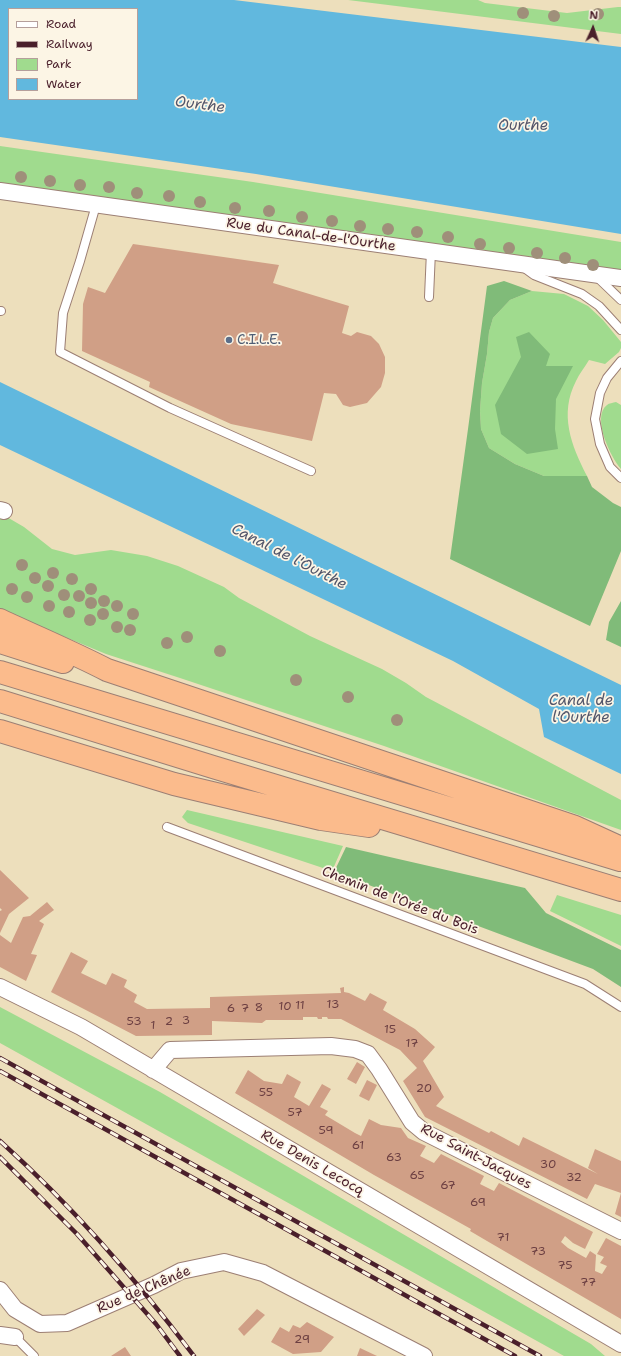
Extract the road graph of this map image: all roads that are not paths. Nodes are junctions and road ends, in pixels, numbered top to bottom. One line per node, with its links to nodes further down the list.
1 (0, 191): 2 (street, Rue du Canal-de-l'Ourthe)
2 (96, 205): 3 (street, Rue du Canal-de-l'Ourthe); 11 (lane)
3 (431, 251): 4 (street, Rue du Canal-de-l'Ourthe); 7 (lane)
4 (518, 263): 5 (street, Rue du Canal-de-l'Ourthe); 9 (lane)
5 (596, 275): 6 (street, Rue du Canal-de-l'Ourthe); 8 (lane)
6 (621, 278)
7 (429, 297)
8 (621, 300)
9 (621, 330)
10 (621, 361): 12 (lane)
11 (311, 471)
12 (621, 478)
13 (0, 620): 15 (highway)
14 (0, 642): 15 (highway)
15 (107, 670): 21 (highway)
16 (0, 672): 22 (highway)
17 (0, 701): 20 (highway)
18 (0, 731): 20 (highway)
19 (167, 827): 25 (lane, Chemin de l'Orée du Bois)
20 (451, 839): 23 (highway)
21 (621, 848)
22 (621, 861)
23 (621, 890)
24 (0, 987): 26 (street, Rue Denis Lecocq)
25 (621, 1007)
26 (153, 1070): 27 (street, Rue Saint-Jacques); 30 (street, Rue Denis Lecocq)
27 (621, 1231)
28 (0, 1290): 32 (street, Rue de Chênée)
29 (7, 1336): 31 (lane)
30 (621, 1344)
31 (34, 1356)
32 (424, 1356)

